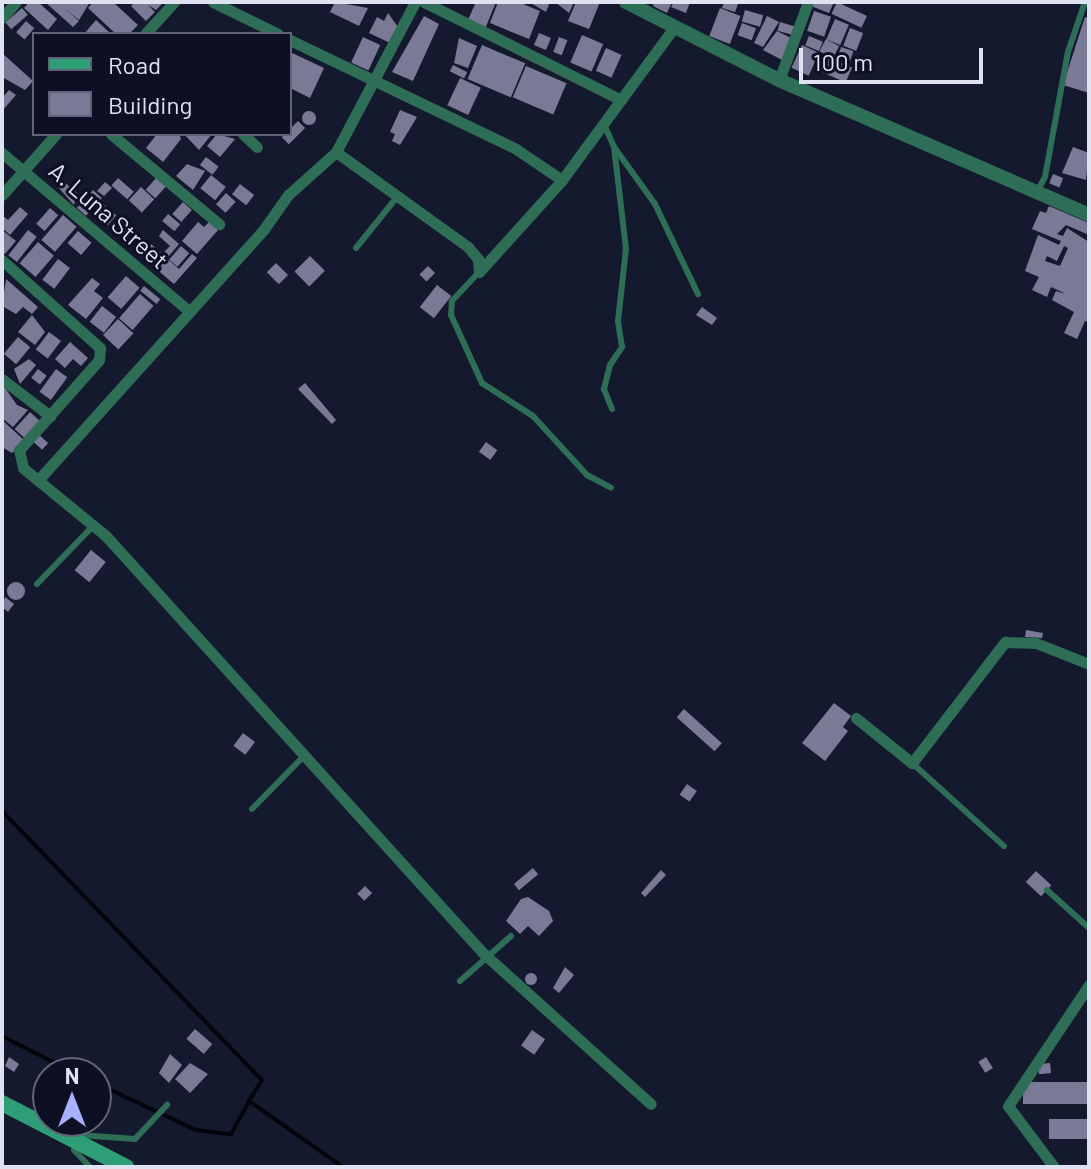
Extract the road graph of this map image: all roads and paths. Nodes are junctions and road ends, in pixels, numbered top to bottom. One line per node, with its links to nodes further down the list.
1 (16, 2): 9 (street)
2 (174, 2): 11 (street)
3 (213, 2): 12 (street)
4 (415, 2): 15 (street)
5 (424, 2): 16 (street)
6 (626, 2): 10 (street)
7 (808, 2): 14 (street)
8 (1085, 2): 27 (lane)
9 (2, 18)
10 (675, 26): 14 (street); 16 (street)
11 (147, 32)
12 (274, 32)
13 (292, 41): 15 (street)
14 (779, 80): 27 (street)
15 (375, 82): 23 (street); 26 (street)
16 (621, 100): 17 (street)
17 (603, 122): 22 (lane); 26 (street)
18 (54, 136): 25 (street)
19 (113, 136): 31 (street)
20 (245, 136): 21 (street)
21 (257, 147)
22 (614, 147): 35 (lane); 38 (lane)
23 (336, 152): 29 (street); 36 (street)
24 (2, 153): 25 (street, A. Luna Street)
25 (23, 171): 28 (street); 36 (street, A. Luna Street)
26 (562, 180): 34 (street)
27 (1038, 190): 30 (street)
28 (2, 195)
29 (397, 197): 32 (lane); 34 (street)
30 (1089, 215)
31 (219, 224)
32 (356, 248)
33 (2, 260): 39 (street)
34 (479, 272): 41 (lane)
35 (698, 294)
36 (188, 310): 40 (street)
37 (2, 379): 39 (street)
38 (612, 409)
39 (50, 416): 40 (street)
40 (40, 478): 42 (street)
41 (611, 488)
42 (92, 527): 43 (lane); 46 (street)
43 (37, 584)
44 (1089, 664): 47 (street)
45 (856, 718): 47 (street)
46 (303, 757): 48 (lane); 53 (street)
47 (912, 763): 49 (lane)
48 (252, 809)
49 (1004, 846)
50 (1047, 890): 51 (lane)
51 (1089, 928)
52 (511, 936): 53 (lane)
53 (489, 959): 54 (lane); 57 (street)
54 (460, 981)
55 (1089, 985): 62 (street)
56 (2, 1103): 59 (main road)
57 (651, 1104)
58 (165, 1108): 59 (lane)
59 (74, 1140): 60 (lane); 61 (main road)
60 (90, 1167)
61 (126, 1167)
62 (1054, 1167)

